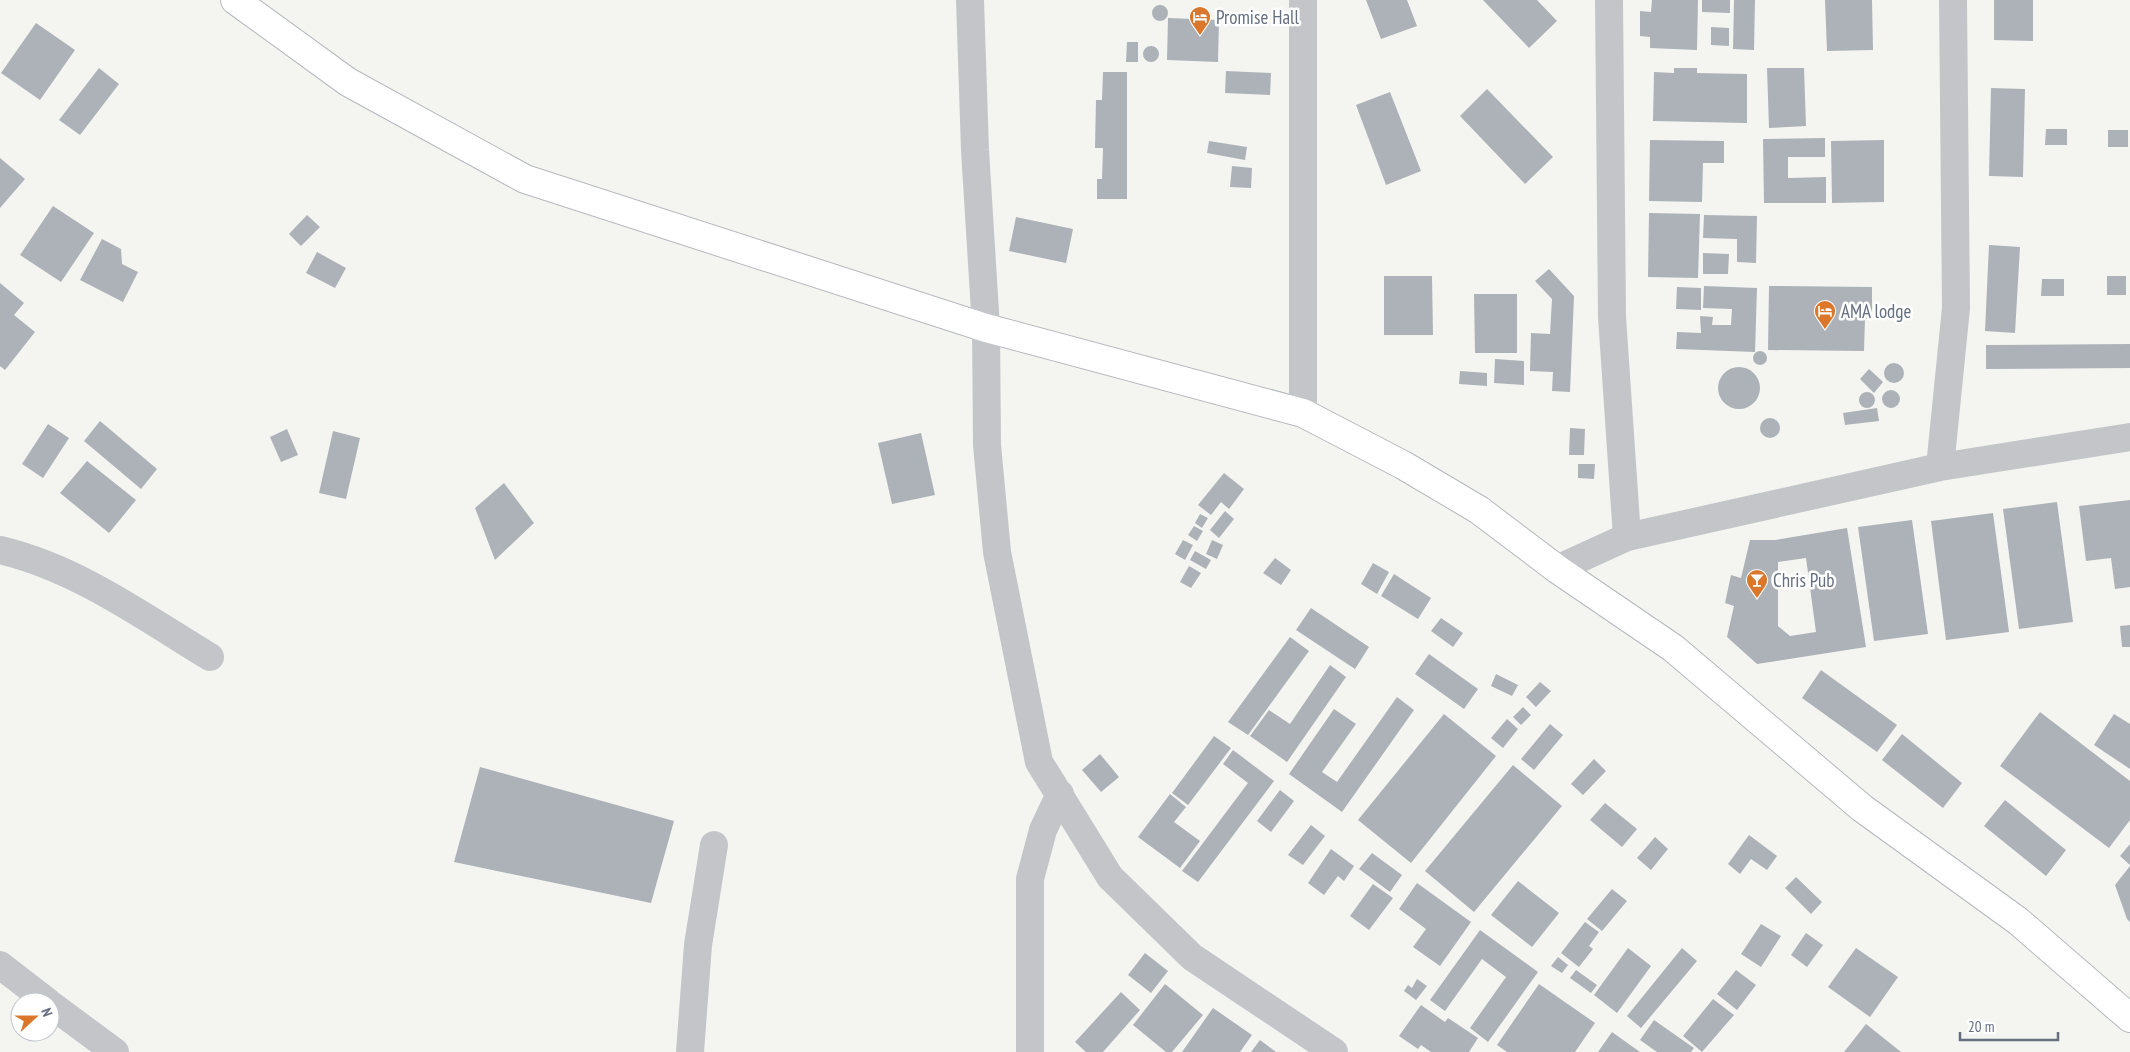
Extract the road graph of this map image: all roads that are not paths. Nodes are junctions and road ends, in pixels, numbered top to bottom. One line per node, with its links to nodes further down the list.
1 (234, 0): 6 (main road)
2 (970, 0): 6 (street)
3 (1304, 0): 7 (street)
4 (1609, 0): 10 (street)
5 (1953, 0): 9 (street)
6 (986, 328): 7 (main road); 14 (street)
7 (1303, 413): 12 (main road)
8 (2130, 437): 9 (street)
9 (1940, 467): 10 (street)
10 (1628, 537): 12 (street)
11 (0, 550): 13 (street)
12 (1557, 569): 19 (main road)
13 (210, 657)
14 (1060, 794): 22 (street); 23 (street)
15 (714, 845): 21 (street)
16 (0, 965): 17 (street)
17 (35, 992)
18 (60, 1011): 20 (street)
19 (2130, 1018)
20 (115, 1052)
21 (690, 1052)
22 (1030, 1052)
23 (1334, 1052)

